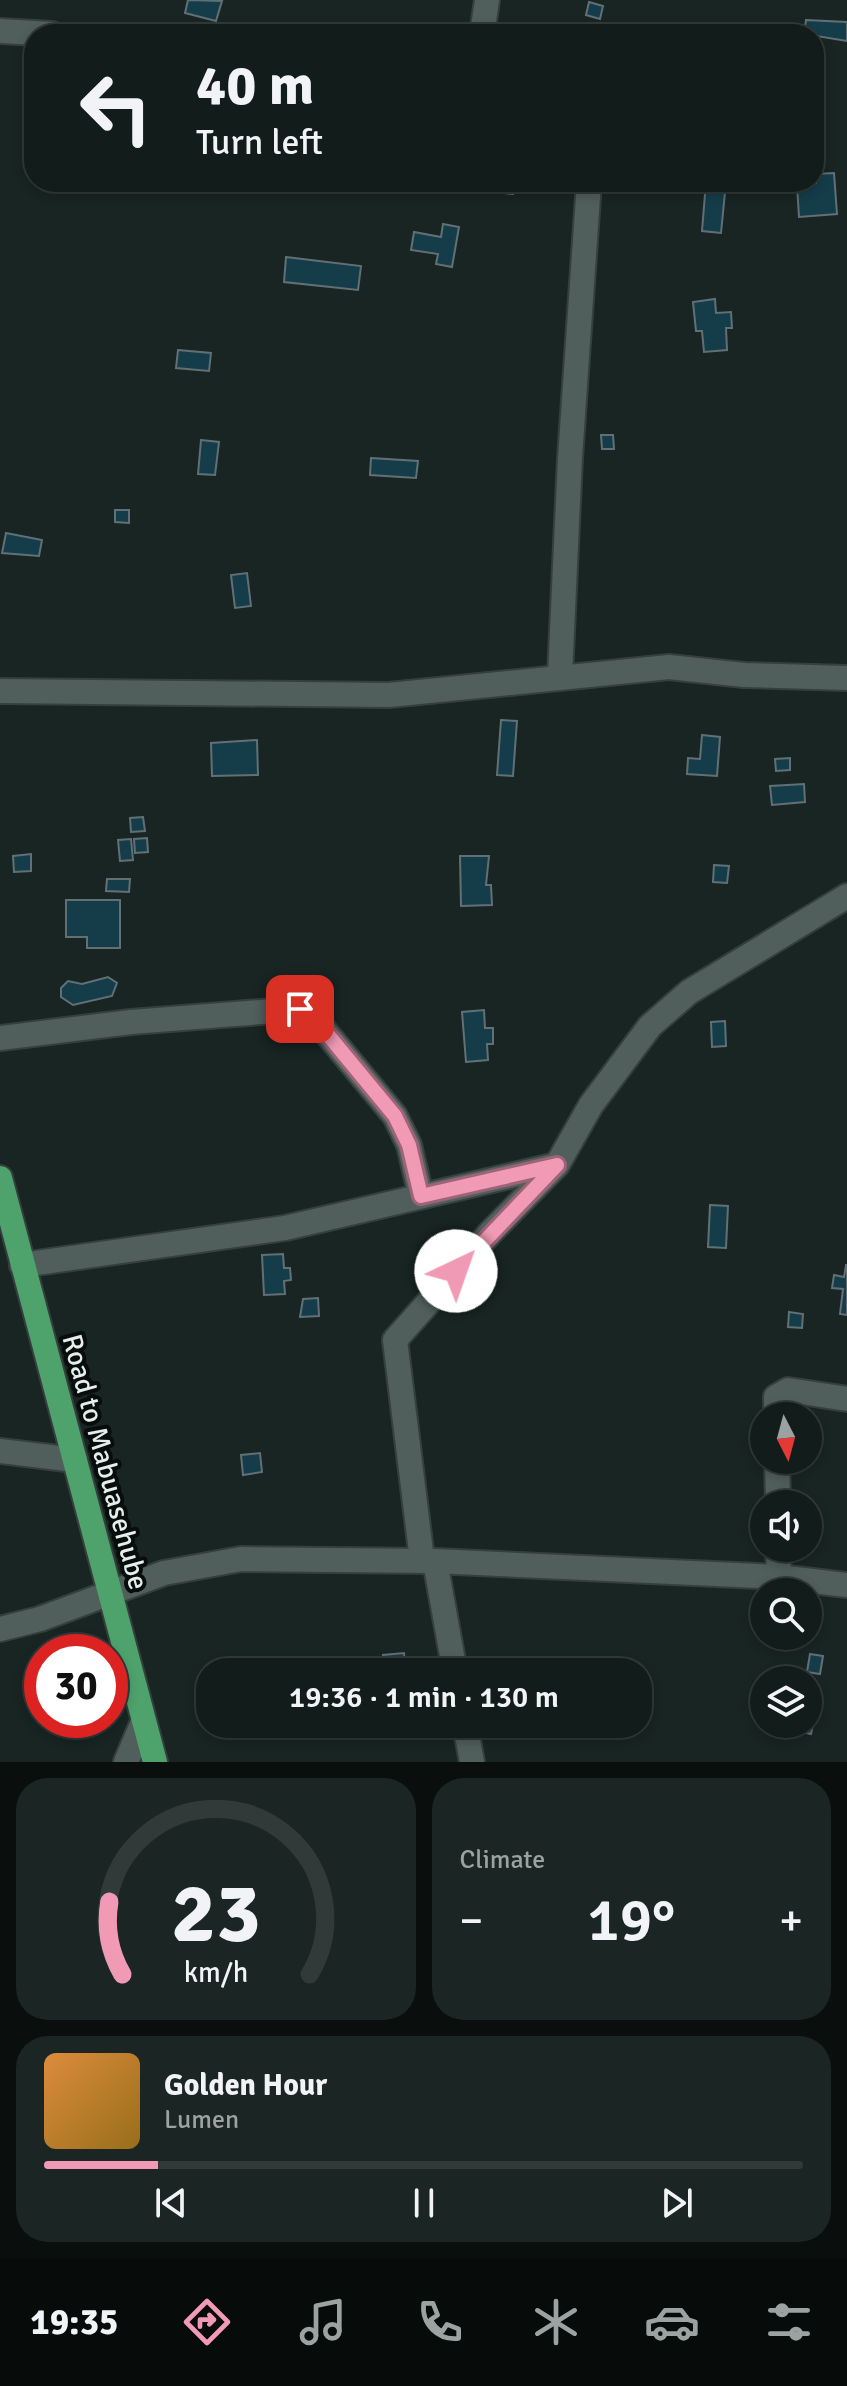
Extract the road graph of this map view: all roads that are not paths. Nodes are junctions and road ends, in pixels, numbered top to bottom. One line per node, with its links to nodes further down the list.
1 (487, 0): 2 (street)
2 (483, 24)
3 (0, 31): 4 (street)
4 (24, 32)
5 (588, 192): 6 (street)
6 (560, 675): 7 (street); 8 (street)
7 (847, 678)
8 (0, 691)
9 (847, 896): 11 (street)
10 (0, 1038): 13 (street)
11 (557, 1165): 13 (street); 20 (street)
12 (0, 1178): 14 (main road, Road to Mabuasehube)
13 (421, 1196): 15 (street)
14 (7, 1230): 15 (main road, Road to Mabuasehube)
15 (22, 1265): 19 (main road, Road to Mabuasehube)
16 (847, 1399): 17 (street)
17 (776, 1402)
18 (0, 1451): 19 (street)
19 (75, 1460): 24 (main road, Road to Mabuasehube)
20 (428, 1561): 22 (street); 24 (street); 26 (street)
21 (778, 1562): 22 (street)
22 (779, 1577): 23 (street)
23 (847, 1585)
24 (108, 1591): 25 (street); 27 (main road, Road to Mabuasehube)
25 (0, 1629)
26 (452, 1658)
27 (143, 1722): 29 (street); 30 (main road, Road to Mabuasehube)
28 (468, 1738): 31 (street)
29 (126, 1762)
30 (155, 1762)
31 (472, 1762)

